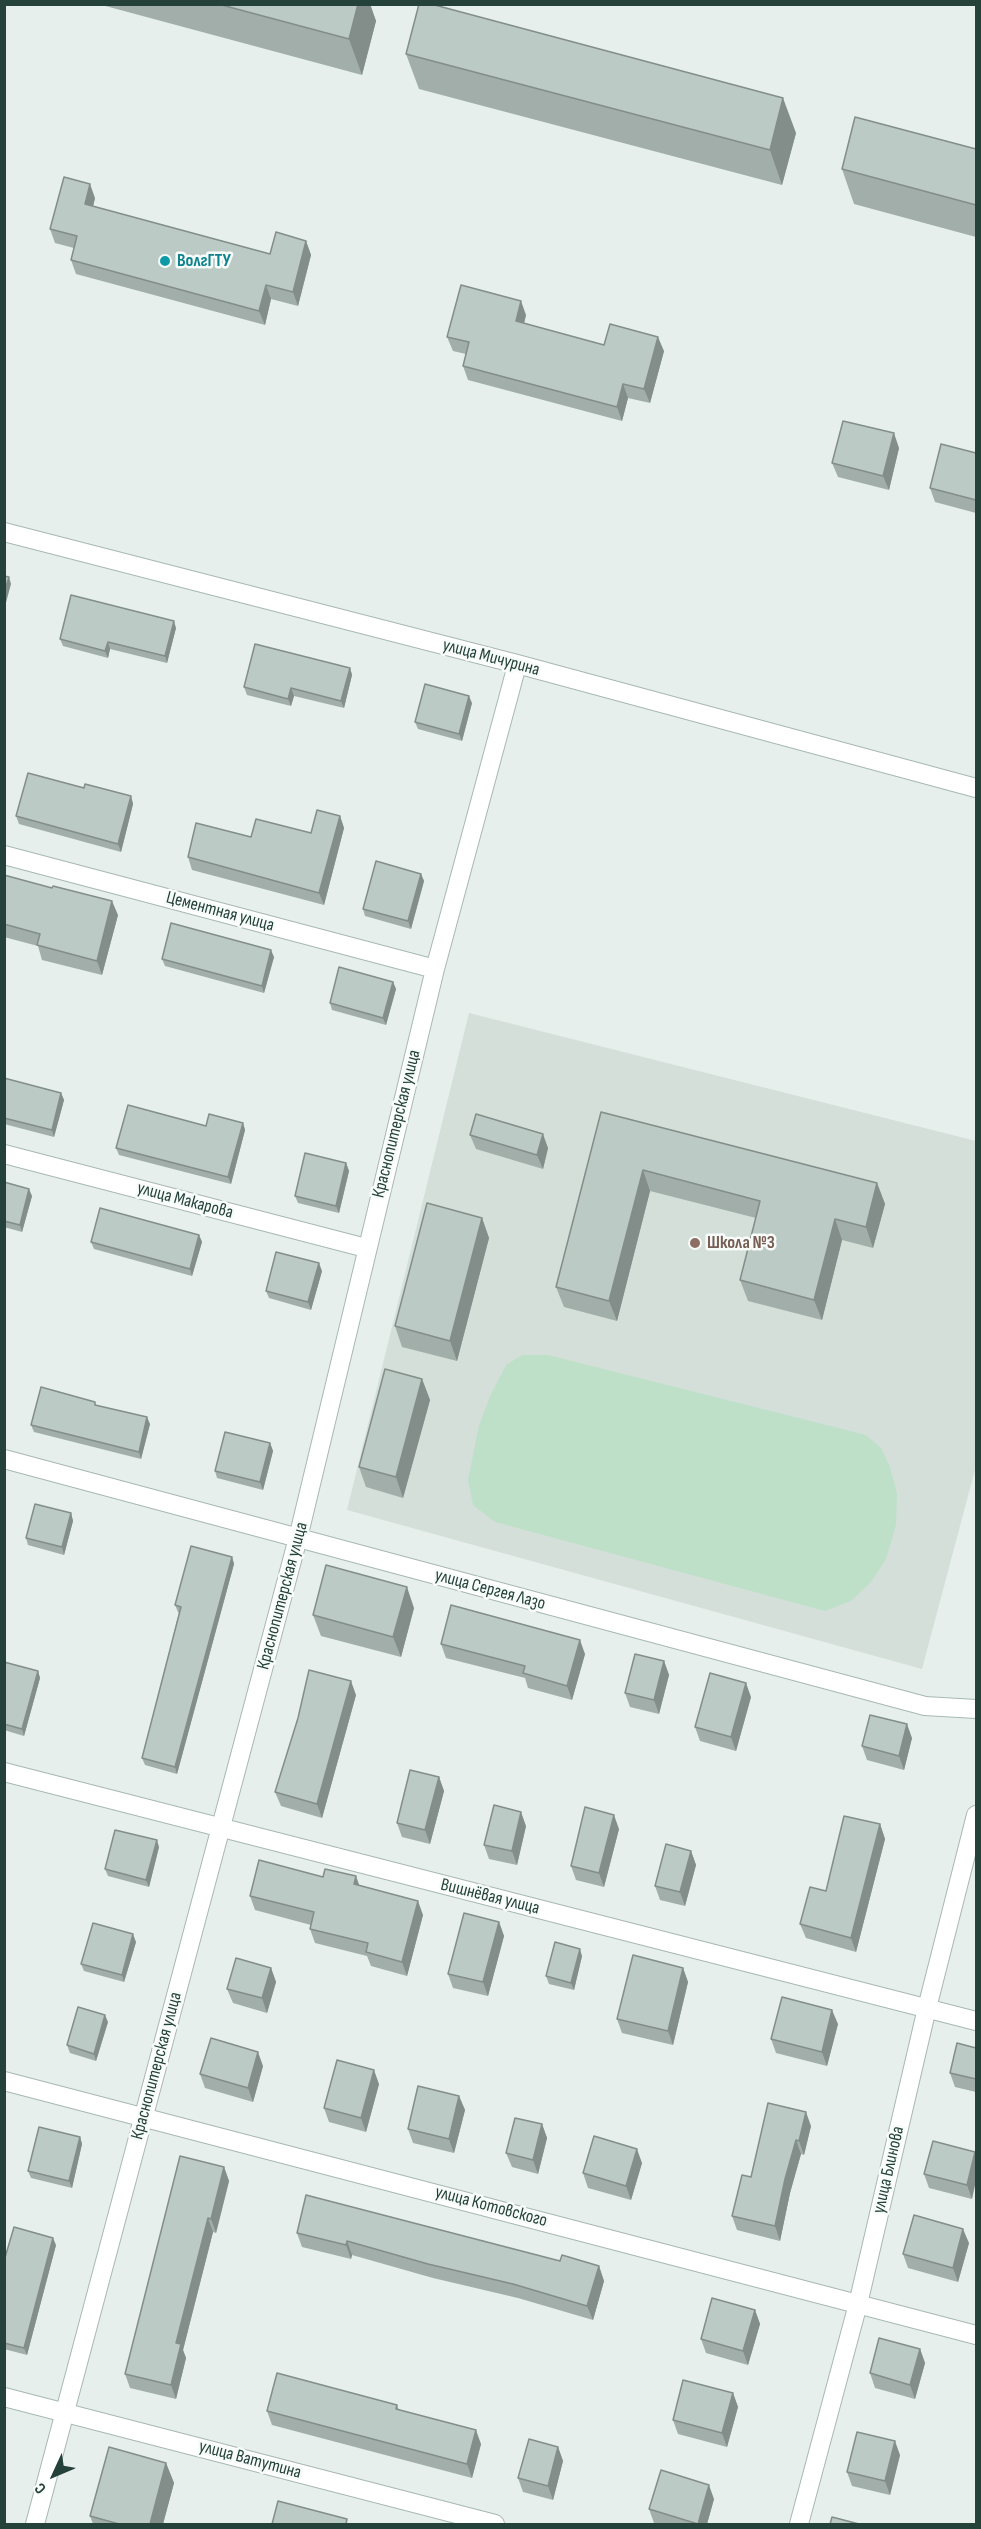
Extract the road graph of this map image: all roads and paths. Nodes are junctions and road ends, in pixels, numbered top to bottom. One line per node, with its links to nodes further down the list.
1 (4, 532): 2 (street, улица Мичурина)
2 (517, 665): 3 (street, улица Мичурина); 5 (street, Краснопитерская улица)
3 (976, 788)
4 (4, 855): 5 (street, Цементная улица)
5 (435, 969): 7 (street, Краснопитерская улица)
6 (4, 1154): 7 (street, улица Макарова)
7 (366, 1248): 9 (street, Краснопитерская улица)
8 (4, 1459): 9 (street, улица Сергея Лазо)
9 (298, 1538): 10 (street, улица Сергея Лазо); 13 (street, Краснопитерская улица)
10 (976, 1709)
11 (4, 1772): 13 (street, Вишнёвая улица)
12 (976, 1815): 14 (street, улица Блинова)
13 (221, 1829): 14 (street, Вишнёвая улица); 17 (street, Краснопитерская улица)
14 (927, 2008): 15 (street, Вишнёвая улица); 18 (street, улица Блинова)
15 (976, 2021)
16 (4, 2080): 17 (street, улица Котовского)
17 (143, 2116): 18 (street, улица Котовского); 21 (street, Краснопитерская улица)
18 (858, 2304): 19 (street, улица Котовского); 24 (street, улица Блинова)
19 (976, 2335)
20 (4, 2397): 21 (street, улица Ватутина)
21 (65, 2413): 22 (street, Краснопитерская улица); 23 (street, улица Ватутина)
22 (35, 2524)
23 (495, 2524)
24 (799, 2524)

